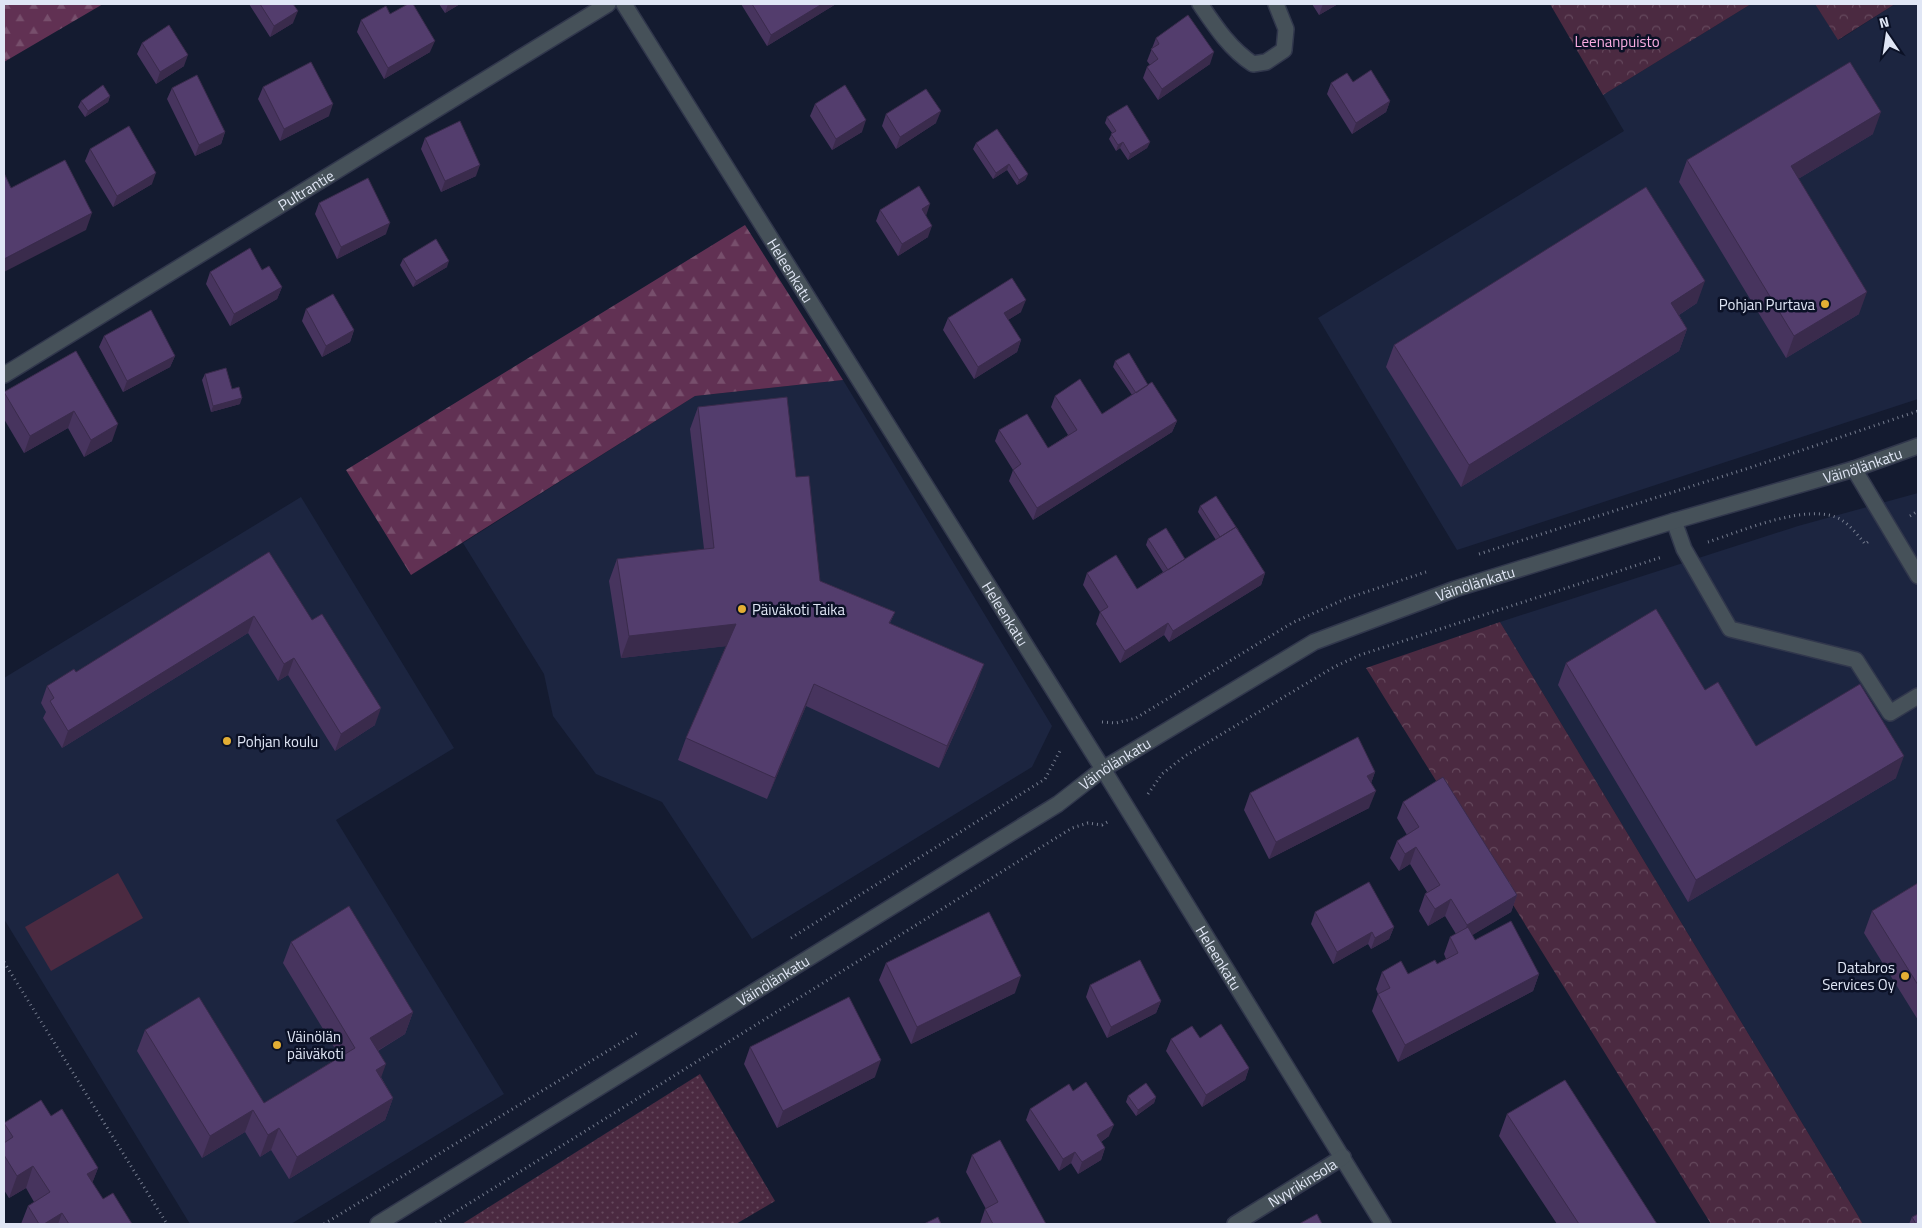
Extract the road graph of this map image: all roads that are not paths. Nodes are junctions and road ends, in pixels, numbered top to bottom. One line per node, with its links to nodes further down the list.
1 (608, 4): 5 (street, Pultrantie)
2 (624, 4): 11 (street, Heleenkatu)
3 (1200, 4): 4 (street)
4 (1276, 4)
5 (4, 375)
6 (1918, 446): 7 (street, Väinölänkatu)
7 (1854, 469): 8 (street, Väinölänkatu); 9 (street)
8 (1674, 521): 10 (street); 11 (street, Väinölänkatu)
9 (1918, 576)
10 (1918, 696)
11 (1104, 769): 12 (street, Heleenkatu); 13 (street, Väinölänkatu)
12 (1342, 1157): 14 (street, Nyyrikinsola); 15 (street, Heleenkatu)
13 (378, 1224)
14 (1235, 1224)
15 (1383, 1224)

